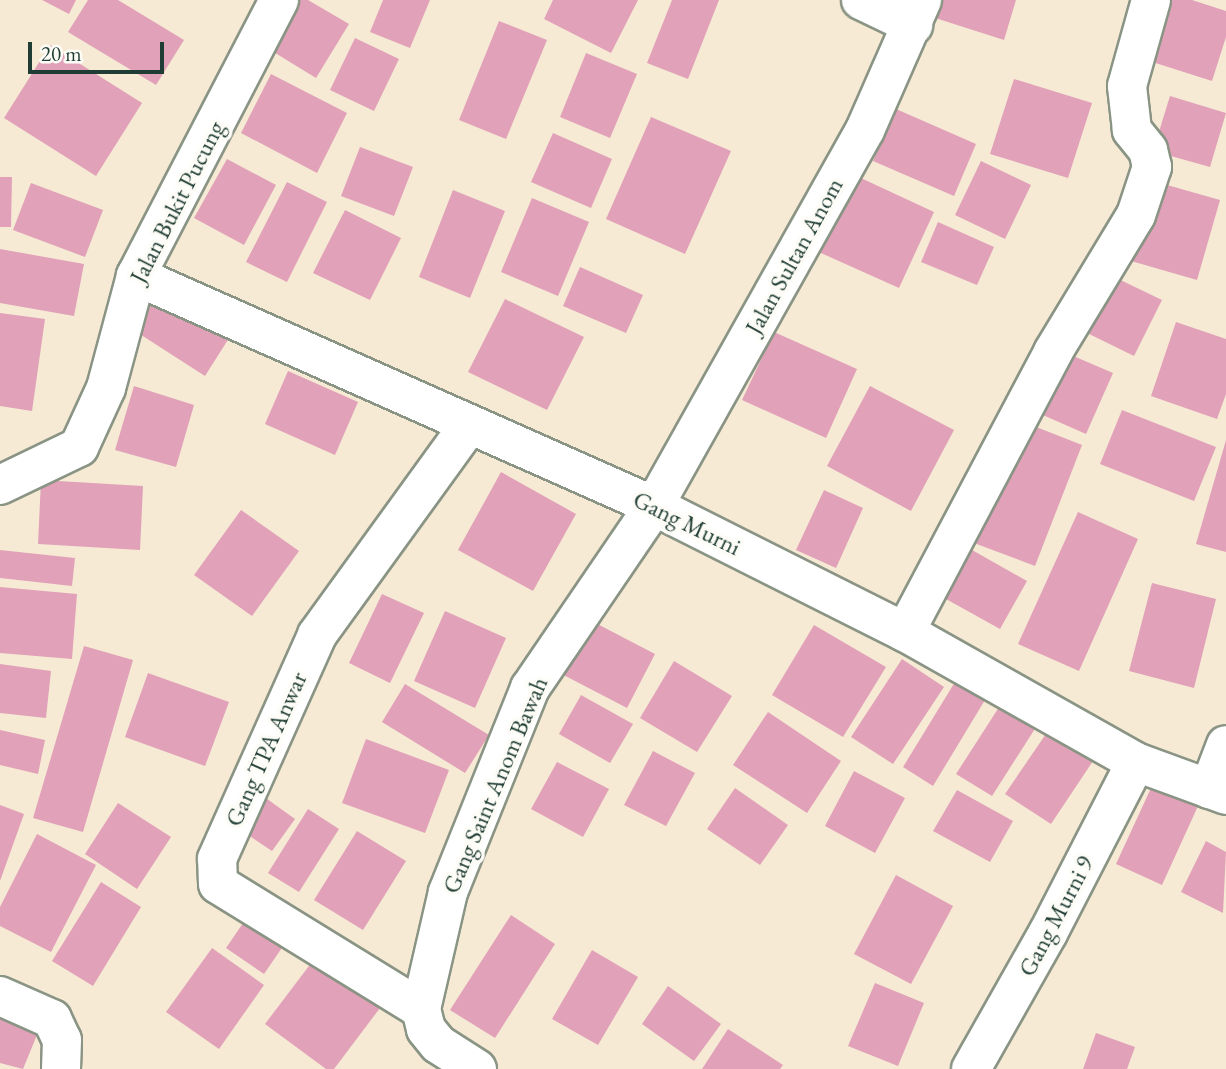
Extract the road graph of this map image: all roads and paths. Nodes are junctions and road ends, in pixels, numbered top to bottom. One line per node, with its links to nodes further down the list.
1 (861, 0): 4 (street)
2 (1151, 0): 9 (street)
3 (271, 3): 5 (street, Jalan Bukit Pucung)
4 (918, 13): 8 (street, Jalan Sultan Anom)
5 (136, 276): 6 (street, Gang Murni); 7 (street, Jalan Bukit Pucung)
6 (469, 425): 8 (street, Gang Murni); 14 (street, Gang TPA Anwar)
7 (0, 485)
8 (654, 506): 9 (street, Gang Murni); 14 (street, Gang Saint Anom Bawah)
9 (905, 632): 11 (street, Gang Murni)
10 (1226, 745): 12 (street)
11 (1136, 762): 12 (street, Gang Murni); 17 (street, Gang Murni 9)
12 (1217, 792)
13 (0, 996): 15 (street)
14 (421, 1009): 16 (street)
15 (61, 1069)
16 (477, 1069)
17 (971, 1069)

